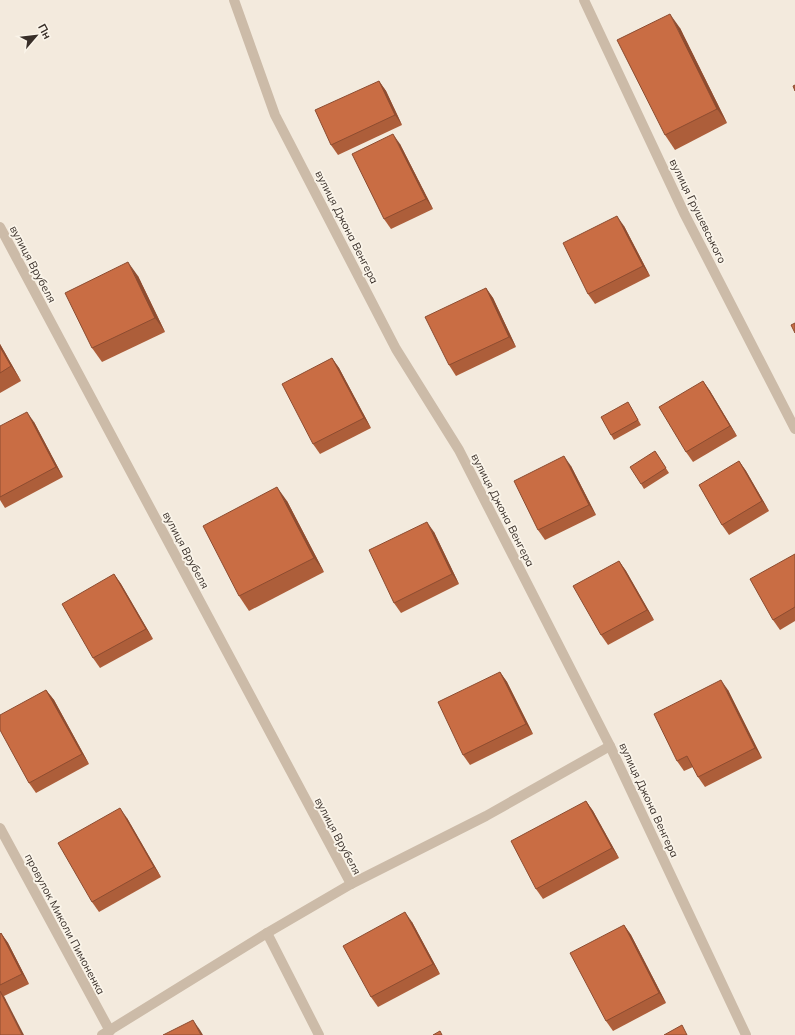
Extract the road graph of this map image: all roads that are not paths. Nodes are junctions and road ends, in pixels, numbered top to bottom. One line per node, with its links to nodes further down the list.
1 (234, 0): 5 (street, вулиця Джона Венгера)
2 (584, 0): 4 (street, вулиця Грушевського)
3 (0, 227): 7 (street, вулиця Врубеля)
4 (795, 429)
5 (610, 746): 7 (street); 11 (street, вулиця Джона Венгера)
6 (0, 828): 9 (street, провулок Миколи Пимоненка)
7 (350, 884): 8 (street)
8 (267, 933): 9 (street); 10 (street)
9 (106, 1033)
10 (319, 1035)
11 (746, 1035)

